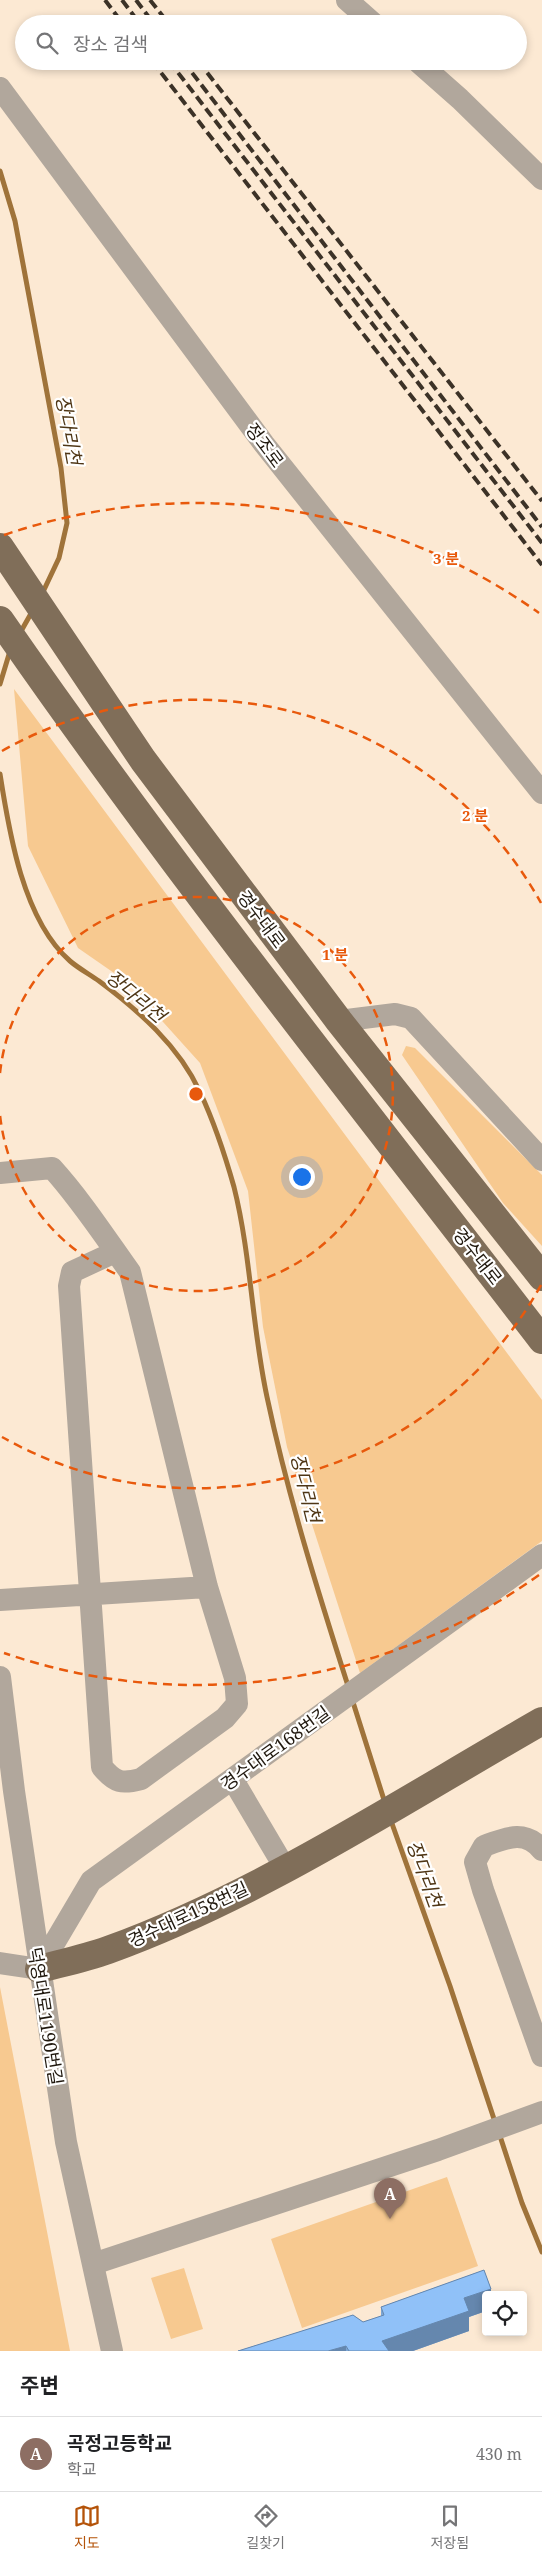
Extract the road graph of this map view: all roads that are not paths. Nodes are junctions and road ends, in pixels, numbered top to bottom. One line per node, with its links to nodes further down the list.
1 (347, 0): 2 (street)
2 (364, 15)
3 (427, 70): 5 (street)
4 (0, 88): 8 (street, 정조로)
5 (542, 179)
6 (0, 547): 9 (main road, 경수대로)
7 (0, 620): 14 (main road, 경수대로)
8 (542, 793)
9 (339, 1021): 10 (street); 13 (main road, 경수대로)
10 (542, 1160)
11 (0, 1173): 12 (street)
12 (115, 1252): 16 (street); 17 (street)
13 (542, 1277)
14 (542, 1340)
15 (542, 1556): 21 (street, 경수대로168번길)
16 (207, 1588): 17 (street); 17 (street)
17 (89, 1595): 18 (street)
18 (0, 1600)
19 (0, 1677): 25 (street, 덕영대로1190번길)
20 (542, 1721): 23 (main road, 경수대로158번길)
21 (233, 1780): 23 (street); 25 (street, 경수대로168번길)
22 (542, 1850): 26 (street)
23 (285, 1868): 25 (main road, 경수대로158번길)
24 (0, 1963): 25 (street)
25 (39, 1969): 28 (street, 덕영대로1190번길)
26 (542, 2056)
27 (539, 2113): 28 (street)
28 (93, 2264): 29 (street, 덕영대로1190번길)
29 (112, 2351)

